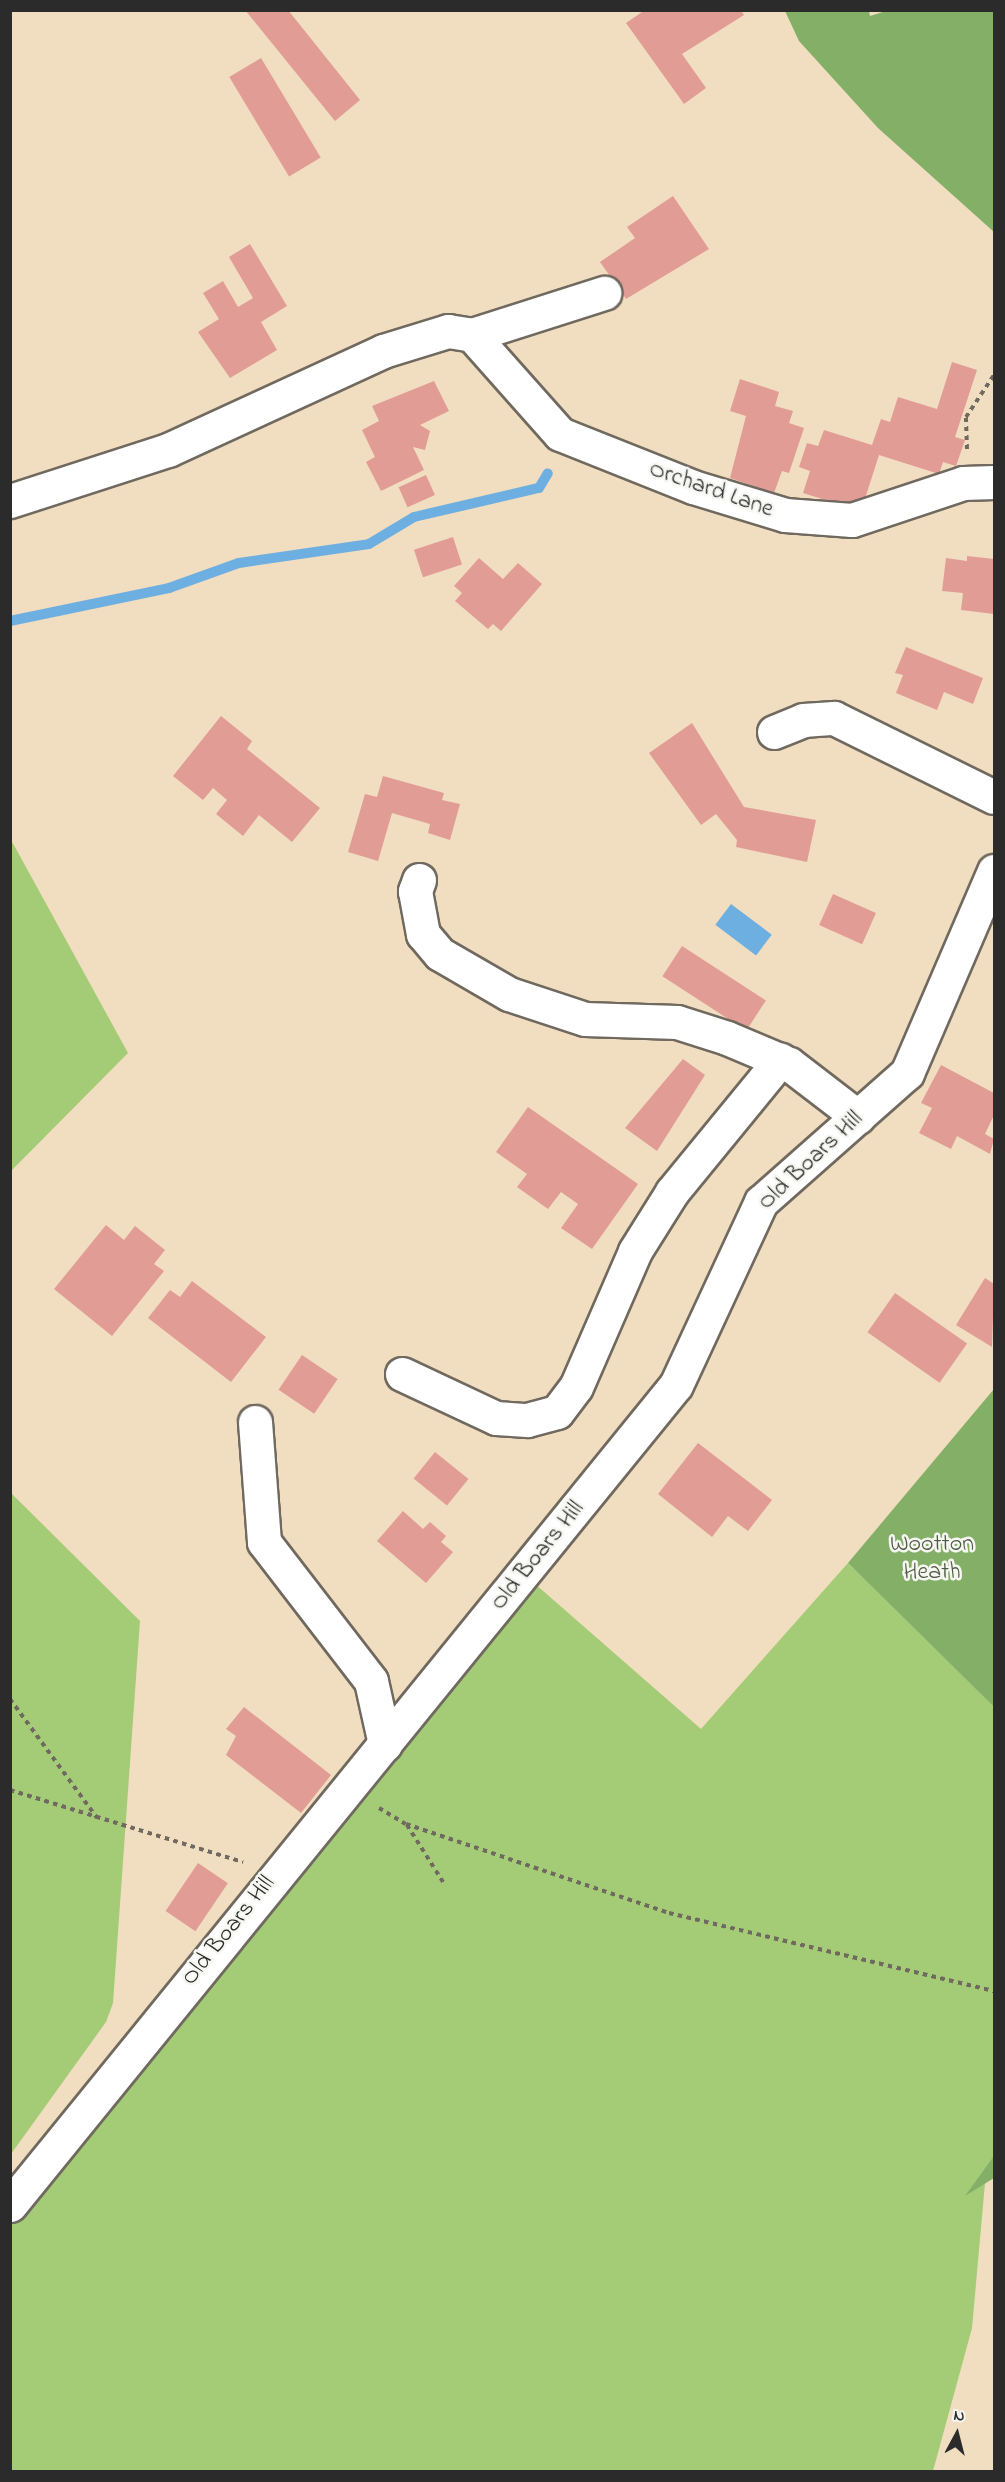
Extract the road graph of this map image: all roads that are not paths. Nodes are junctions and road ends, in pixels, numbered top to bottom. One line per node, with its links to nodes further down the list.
1 (604, 293): 2 (street)
2 (472, 335): 3 (street, Orchard Lane); 4 (street)
3 (986, 481)
4 (10, 501)
5 (774, 732): 6 (street)
6 (994, 797)
7 (994, 871): 10 (street, Old Boars Hill)
8 (419, 880): 9 (street)
9 (780, 1060): 10 (street); 11 (street)
10 (858, 1116): 13 (street, Old Boars Hill)
11 (402, 1374)
12 (255, 1422): 13 (street)
13 (386, 1744): 14 (street, Old Boars Hill)
14 (10, 2205)

